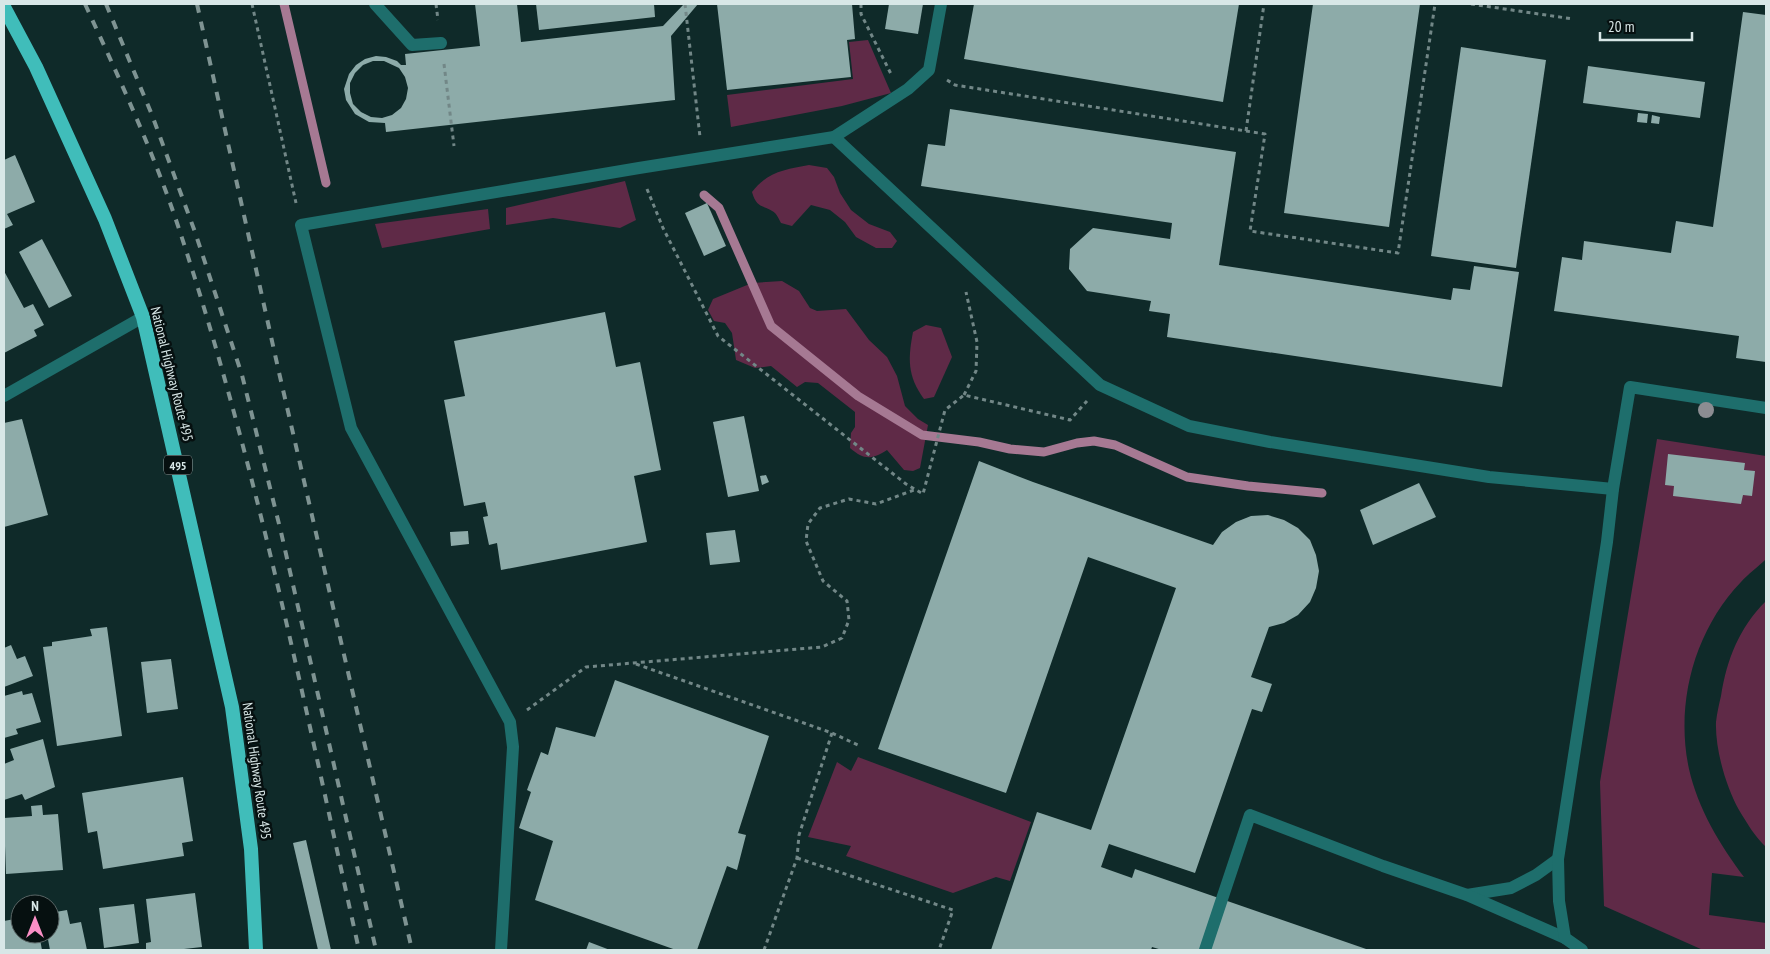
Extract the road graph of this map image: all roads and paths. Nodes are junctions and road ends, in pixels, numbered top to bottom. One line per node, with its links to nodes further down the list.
1 (252, 4): 20 (path)
2 (375, 4): 11 (street)
3 (685, 4): 18 (path)
4 (861, 4): 14 (path)
5 (941, 4): 13 (street)
6 (1264, 4): 15 (path)
7 (1434, 4): 15 (path)
8 (1471, 4): 10 (path)
9 (4, 7): 22 (highway, National Highway Route 495 / 495)
10 (1573, 19)
11 (441, 43)
12 (443, 59): 17 (path)
13 (929, 70): 14 (street); 15 (path)
14 (901, 94): 16 (street)
15 (1246, 131)
16 (834, 137): 18 (street); 23 (street)
17 (454, 146)
18 (702, 157): 20 (street)
19 (648, 194): 28 (path)
20 (301, 225): 30 (street)
21 (963, 283): 24 (path)
22 (144, 317): 25 (street); 37 (highway, National Highway Route 495 / 495)
23 (1100, 385): 24 (path); 27 (street)
24 (964, 395): 28 (path)
25 (4, 396)
26 (1766, 408): 27 (street)
27 (1613, 489): 34 (street)
28 (914, 490): 29 (path)
29 (633, 663): 30 (path); 31 (path)
30 (510, 722): 38 (street)
31 (832, 733): 32 (path); 33 (path)
32 (860, 746)
33 (797, 858): 39 (path); 40 (path)
34 (1558, 859): 35 (street); 36 (street)
35 (1467, 895): 36 (street); 41 (street)
36 (1565, 938): 42 (street)
37 (256, 950)
38 (501, 950)
39 (764, 950)
40 (939, 950)
41 (1205, 950)
42 (1582, 950)

